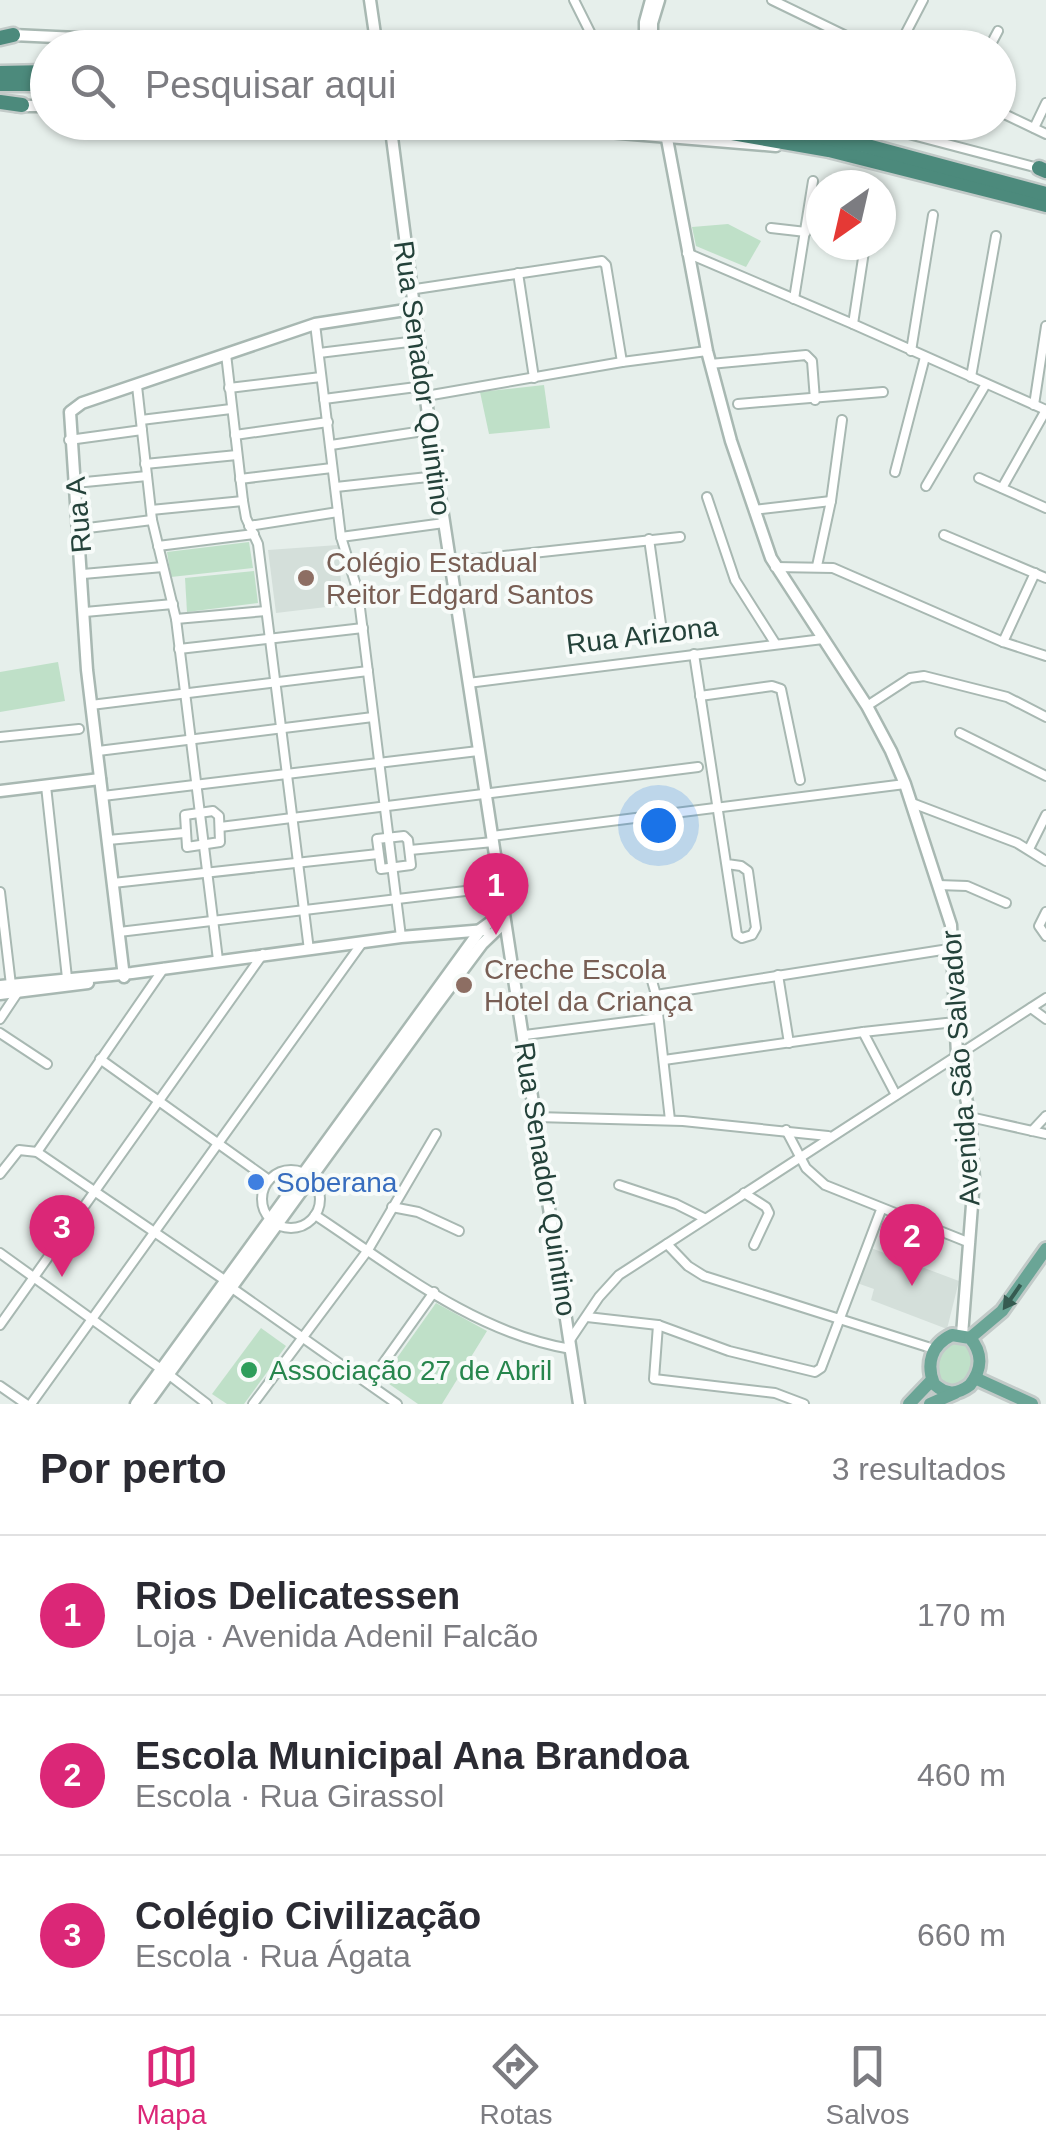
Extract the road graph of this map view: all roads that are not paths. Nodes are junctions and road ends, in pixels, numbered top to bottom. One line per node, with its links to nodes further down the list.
1 (370, 0): 7 (street)
2 (574, 0): 8 (street)
3 (651, 0): 9 (street)
4 (659, 0): 10 (street)
5 (772, 0): 11 (street)
6 (924, 0): 12 (street)
7 (373, 30)
8 (589, 30)
9 (646, 30)
10 (651, 30)
11 (834, 30)
12 (908, 30)
13 (4, 36): 14 (street)
14 (30, 37)
15 (30, 72): 16 (highway)
16 (0, 73)
17 (0, 84): 18 (highway)
18 (30, 84)
19 (1046, 103): 24 (street)
20 (0, 105): 21 (highway)
21 (22, 105): 22 (street)
22 (30, 105)
23 (1016, 120): 24 (street)
24 (1034, 128): 25 (street)
25 (1046, 134)
26 (392, 140): 43 (street, Rua Senador Quintino)
27 (667, 140): 40 (street, Avenida São Salvador)
28 (682, 140): 32 (street)
29 (772, 140): 32 (highway)
30 (839, 140): 34 (highway)
31 (932, 140): 33 (street)
32 (829, 150): 35 (highway)
33 (1044, 169)
34 (1046, 194)
35 (1046, 205)
36 (933, 215): 50 (street)
37 (770, 228): 38 (street)
38 (806, 232): 44 (street)
39 (996, 236): 58 (street)
40 (687, 254): 44 (street); 51 (street, Avenida São Salvador)
41 (863, 260): 47 (street)
42 (518, 272): 43 (street); 55 (street); 59 (street)
43 (409, 290): 45 (street, Rua Senador Quintino)
44 (794, 299): 47 (street)
45 (412, 309): 46 (street, Rua A); 49 (street, Rua Senador Quintino)
46 (315, 324): 52 (street); 53 (street, Rua A)
47 (853, 324): 50 (street)
48 (1046, 326): 68 (street)
49 (416, 341): 52 (street); 63 (street, Rua Senador Quintino)
50 (911, 350): 54 (street)
51 (707, 352): 55 (street); 56 (street, Avenida São Salvador)
52 (319, 353): 57 (street)
53 (226, 354): 61 (street, Rua A); 62 (street)
54 (925, 357): 58 (street); 81 (street)
55 (622, 362): 59 (street)
56 (710, 364): 66 (street); 94 (street, Avenida São Salvador)
57 (322, 376): 62 (street); 65 (street)
58 (972, 377): 60 (street)
59 (534, 378): 63 (street)
60 (986, 384): 68 (street); 87 (street)
61 (137, 386): 73 (street); 76 (street, Rua A)
62 (229, 388): 69 (street)
63 (425, 391): 65 (street); 74 (street, Rua Senador Quintino)
64 (883, 392): 66 (street)
65 (324, 399): 72 (street)
66 (815, 400): 67 (street)
67 (738, 404)
68 (1034, 405): 70 (street)
69 (231, 409): 73 (street); 75 (street)
70 (1046, 410): 89 (street)
71 (842, 420): 92 (street)
72 (328, 422): 75 (street); 77 (street)
73 (141, 425): 76 (street); 79 (street)
74 (430, 430): 77 (street); 83 (street, Rua Senador Quintino)
75 (235, 435): 78 (street)
76 (70, 440): 86 (street, Rua A)
77 (330, 445): 80 (street)
78 (237, 455): 79 (street); 85 (street)
79 (146, 464): 82 (street)
80 (332, 468): 85 (street); 88 (street)
81 (895, 472)
82 (146, 476): 86 (street); 96 (street)
83 (437, 476): 88 (street); 97 (street, Rua Senador Quintino)
84 (978, 478): 89 (street)
85 (240, 479): 91 (street)
86 (75, 483): 98 (street, Rua A)
87 (926, 486)
88 (336, 487): 95 (street)
89 (1002, 488): 93 (street)
90 (706, 497): 121 (street)
91 (243, 501): 96 (street); 99 (street)
92 (831, 501): 94 (street); 106 (street)
93 (1045, 505)
94 (754, 510): 108 (street, Avenida São Salvador)
95 (338, 512): 99 (street); 101 (street)
96 (152, 515): 98 (street); 104 (street)
97 (444, 523): 101 (street); 105 (street, Rua Senador Quintino)
98 (80, 529): 110 (street, Rua A)
99 (252, 530): 104 (street); 113 (street)
100 (944, 535): 109 (street)
101 (341, 537): 116 (street)
102 (680, 537): 103 (street)
103 (650, 539): 105 (street); 117 (street)
104 (158, 546): 107 (street)
105 (449, 562): 127 (street, Rua Senador Quintino)
106 (817, 566): 108 (street); 120 (street)
107 (163, 567): 110 (street); 112 (street)
108 (775, 567): 119 (street, Avenida São Salvador)
109 (1035, 573): 111 (street); 120 (street)
110 (83, 574): 114 (street, Rua A)
111 (1046, 578)
112 (173, 604): 114 (street); 115 (street)
113 (266, 611): 115 (street); 118 (street)
114 (85, 612): 130 (street, Rua A)
115 (176, 620): 122 (street)
116 (362, 628): 118 (street); 125 (street)
117 (663, 638)
118 (271, 639): 122 (street); 126 (street)
119 (823, 639): 121 (street, Rua Arizona); 131 (street, Avenida São Salvador)
120 (1003, 642): 124 (street)
121 (776, 644): 123 (street, Rua Arizona)
122 (179, 649): 128 (street)
123 (694, 654): 127 (street, Rua Arizona); 129 (street)
124 (1046, 656)
125 (368, 672): 126 (street); 132 (street)
126 (276, 683): 128 (street); 135 (street)
127 (468, 683): 140 (street, Rua Senador Quintino)
128 (185, 693): 130 (street); 138 (street)
129 (700, 696): 146 (street); 155 (street)
130 (91, 705): 139 (street, Rua A)
131 (867, 706): 133 (street); 147 (street, Avenida São Salvador)
132 (374, 717): 135 (street); 141 (street)
133 (1046, 718)
134 (79, 729): 137 (street)
135 (282, 730): 138 (street); 143 (street)
136 (960, 733): 144 (street)
137 (0, 737)
138 (190, 740): 139 (street); 149 (street)
139 (98, 751): 145 (street, Rua A)
140 (478, 751): 141 (street); 152 (street, Rua Senador Quintino)
141 (380, 762): 143 (street); 154 (street)
142 (698, 767): 152 (street)
143 (287, 774): 149 (street); 158 (street)
144 (1046, 776)
145 (100, 779): 148 (street); 151 (street, Rua A)
146 (800, 780)
147 (905, 784): 153 (street, Avenida São Salvador); 155 (street)
148 (46, 786): 150 (street); 198 (street)
149 (194, 786): 151 (street); 156 (street)
150 (0, 791)
151 (103, 796): 163 (street, Rua A)
152 (486, 796): 154 (street); 162 (street, Rua Senador Quintino)
153 (912, 804): 165 (street); 174 (street, Avenida São Salvador)
154 (385, 808): 158 (street); 161 (street)
155 (718, 809): 162 (street); 169 (street)
156 (198, 812): 159 (street); 160 (street); 164 (street)
157 (1046, 815): 165 (street)
158 (294, 818): 159 (street); 170 (street)
159 (220, 827): 164 (street)
160 (184, 832): 163 (street); 164 (street)
161 (388, 836): 166 (street); 167 (street); 171 (street)
162 (492, 839): 166 (street); 175 (street, Rua Senador Quintino)
163 (108, 840): 173 (street, Rua A)
164 (203, 846): 172 (street)
165 (1029, 849): 168 (street)
166 (412, 850): 171 (street)
167 (378, 854): 170 (street); 171 (street)
168 (1046, 861)
169 (727, 864): 169 (street)
170 (299, 865): 172 (street); 179 (street)
171 (392, 869): 177 (street)
172 (206, 875): 173 (street); 182 (street)
173 (113, 883): 184 (street, Rua A)
174 (938, 885): 178 (street); 189 (street, Avenida São Salvador)
175 (499, 887): 177 (street); 181 (street, Rua Senador Quintino)
176 (0, 892): 199 (street)
177 (397, 898): 179 (street); 187 (street)
178 (1006, 903)
179 (304, 910): 182 (street); 190 (street)
180 (1046, 912): 186 (street)
181 (504, 917): 183 (street); 211 (street, Rua Senador Quintino)
182 (212, 921): 184 (street); 193 (street)
183 (488, 930): 185 (street); 191 (street); 203 (street)
184 (118, 932): 196 (street, Rua A)
185 (421, 935): 187 (street); 191 (street)
186 (1046, 936)
187 (401, 937): 188 (street)
188 (362, 943): 190 (street); 228 (street)
189 (954, 948): 197 (street); 208 (street, Avenida São Salvador)
190 (309, 950): 192 (street)
191 (466, 950): 203 (street)
192 (264, 954): 193 (street); 218 (street)
193 (218, 960): 195 (street)
194 (647, 963): 201 (street)
195 (164, 968): 196 (street); 214 (street)
196 (126, 974): 198 (street); 199 (street)
197 (778, 975): 201 (street); 212 (street)
198 (67, 978): 199 (street)
199 (10, 988): 200 (street); 206 (street)
200 (0, 994)
201 (656, 995): 205 (street)
202 (1046, 998): 204 (street)
203 (432, 1004): 232 (street)
204 (1031, 1008): 207 (street); 213 (street)
205 (658, 1018): 211 (street); 215 (street)
206 (0, 1019)
207 (1046, 1019)
208 (955, 1022): 209 (street); 213 (street, Avenida São Salvador)
209 (863, 1032): 212 (street); 217 (street)
210 (0, 1033): 216 (street)
211 (524, 1035): 221 (street, Rua Senador Quintino)
212 (789, 1044): 215 (street)
213 (957, 1054): 217 (street); 220 (street, Avenida São Salvador)
214 (100, 1059): 218 (street); 229 (street)
215 (664, 1060): 222 (street)
216 (47, 1064)
217 (896, 1094): 227 (street)
218 (159, 1101): 228 (street); 235 (street)
219 (1046, 1116): 224 (street)
220 (970, 1117): 224 (street); 244 (street, Avenida São Salvador)
221 (536, 1118): 222 (street); 260 (street, Rua Senador Quintino)
222 (670, 1120): 223 (street)
223 (786, 1130): 227 (street); 230 (street)
224 (1032, 1131): 226 (street)
225 (436, 1134): 237 (street)
226 (1046, 1134)
227 (828, 1136): 230 (street)
228 (218, 1143): 233 (street); 243 (street)
229 (37, 1152): 231 (street); 235 (street)
230 (799, 1156): 236 (street); 238 (street)
231 (0, 1174)
232 (307, 1175): 233 (street); 239 (street); 241 (street)
233 (268, 1180): 241 (street)
234 (619, 1184): 240 (street)
235 (96, 1191): 243 (street); 250 (street)
236 (744, 1193): 240 (street); 246 (street)
237 (392, 1207): 242 (street); 247 (street)
238 (880, 1210): 244 (street); 255 (street)
239 (315, 1215): 241 (street); 247 (street)
240 (704, 1218): 245 (street)
241 (274, 1222): 251 (street)
242 (460, 1231)
243 (153, 1232): 251 (street); 254 (street)
244 (970, 1242): 258 (street, Avenida São Salvador)
245 (667, 1244): 253 (street); 255 (street)
246 (754, 1246)
247 (368, 1250): 252 (street); 259 (street)
248 (1046, 1250): 258 (main road, one-way to 258)
249 (0, 1252): 250 (street)
250 (34, 1277): 254 (street); 256 (street)
251 (229, 1285): 259 (street); 262 (street)
252 (434, 1292): 260 (street); 264 (street)
253 (586, 1316): 257 (street); 260 (street)
254 (90, 1318): 262 (street); 268 (street)
255 (838, 1318): 257 (street); 261 (street)
256 (0, 1325)
257 (658, 1325): 273 (street)
258 (966, 1336): 261 (main road); 266 (main road)
259 (304, 1337): 264 (street); 270 (street)
260 (571, 1344): 272 (street, Rua Senador Quintino)
261 (934, 1349): 263 (main road)
262 (165, 1372): 267 (street); 269 (street)
263 (931, 1381): 266 (main road); 274 (main road)
264 (369, 1383): 271 (street)
265 (0, 1386): 268 (street)
266 (965, 1391): 275 (main road); 276 (main road)
267 (143, 1402)
268 (28, 1404)
269 (207, 1404)
270 (253, 1404)
271 (397, 1404)
272 (579, 1404)
273 (804, 1404)
274 (909, 1404)
275 (930, 1404)
276 (1032, 1404)

